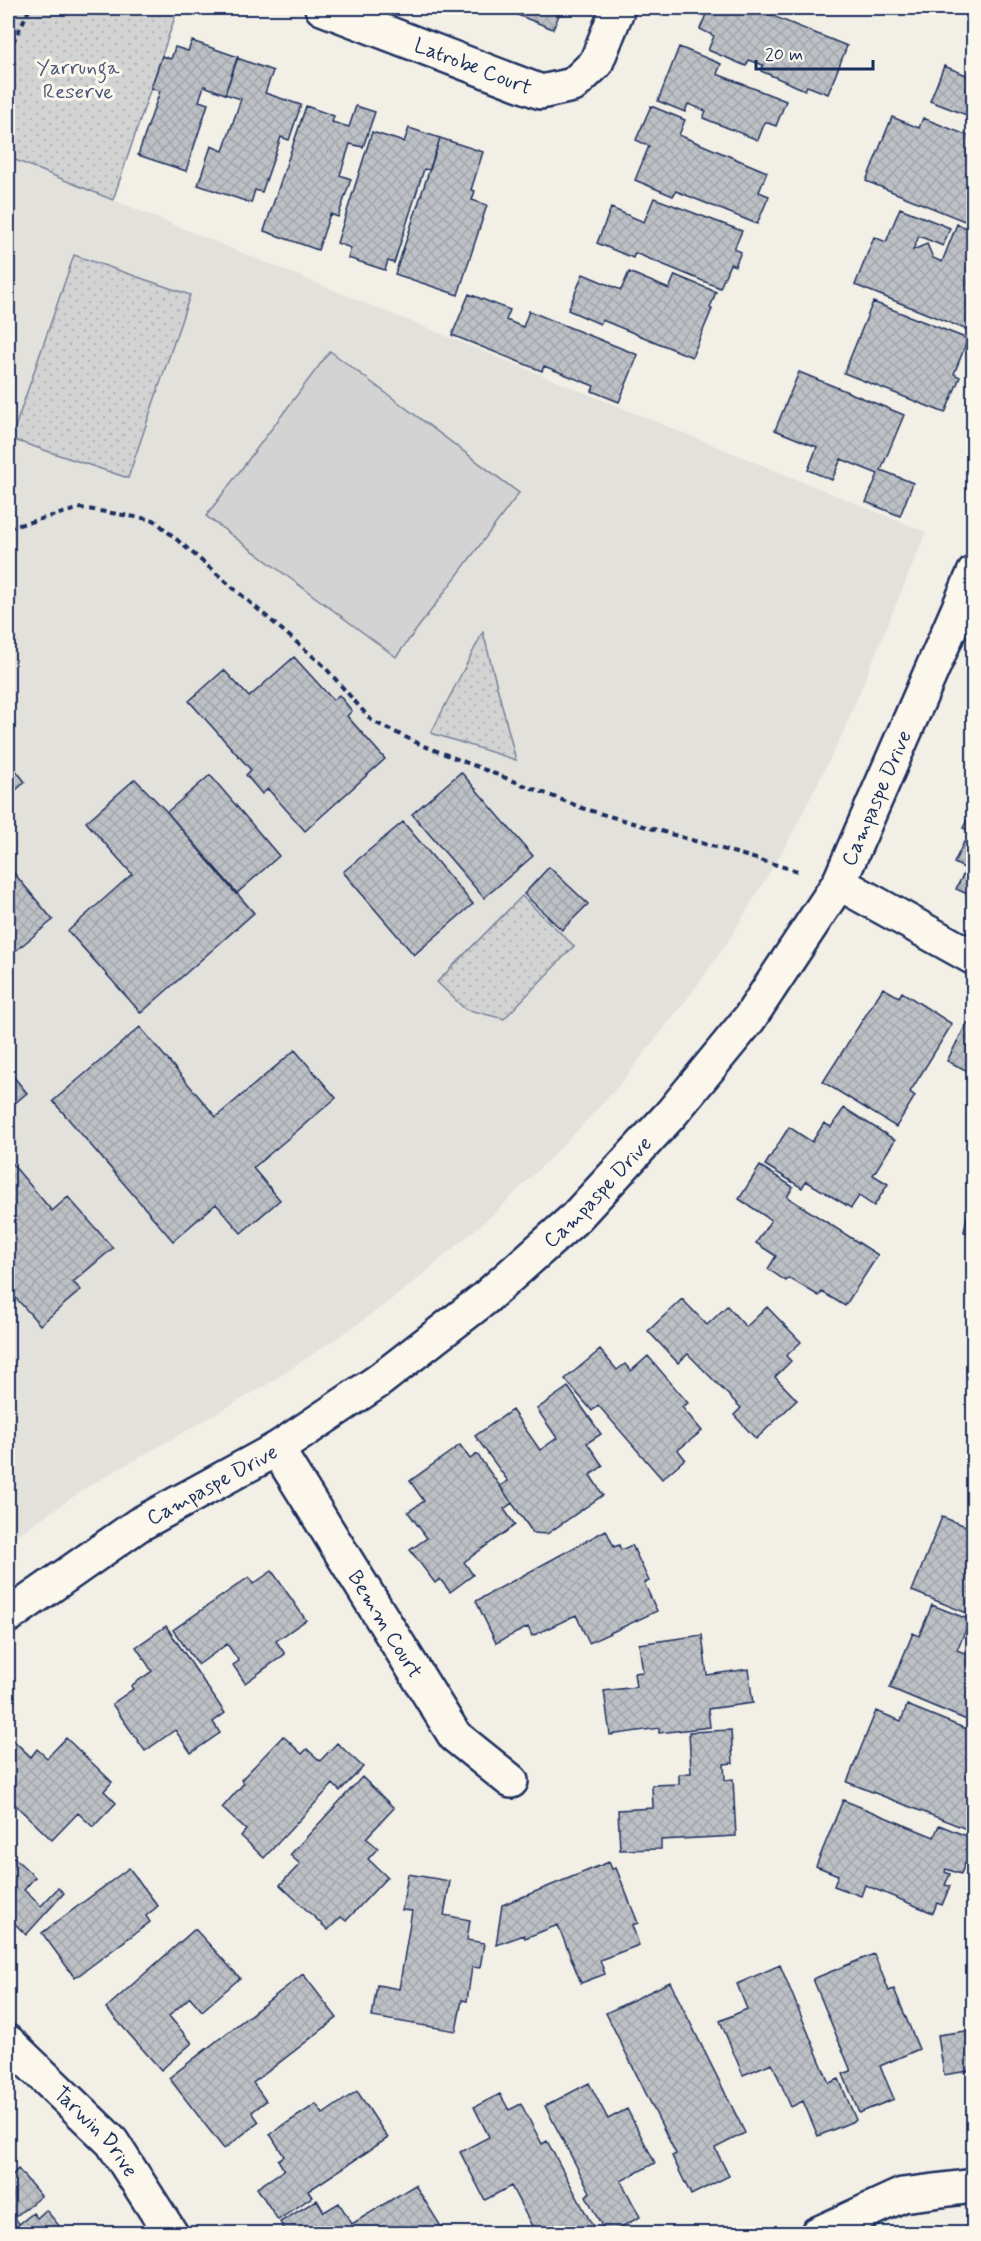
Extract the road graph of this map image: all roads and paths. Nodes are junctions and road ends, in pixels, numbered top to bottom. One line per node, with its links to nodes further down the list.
1 (30, 8): 4 (path)
2 (322, 8): 3 (street, Latrobe Court)
3 (618, 8)
4 (8, 52)
5 (8, 528): 7 (path)
6 (974, 573): 7 (street, Campaspe Drive)
7 (839, 883): 8 (street); 9 (street, Campaspe Drive)
8 (974, 958)
9 (277, 1449): 10 (street, Campaspe Drive); 11 (street, Bemm Court)
10 (8, 1616)
11 (511, 1781)
12 (8, 2043): 14 (street, Tarwin Drive)
13 (974, 2186): 15 (street)
14 (171, 2234)
15 (817, 2234)

